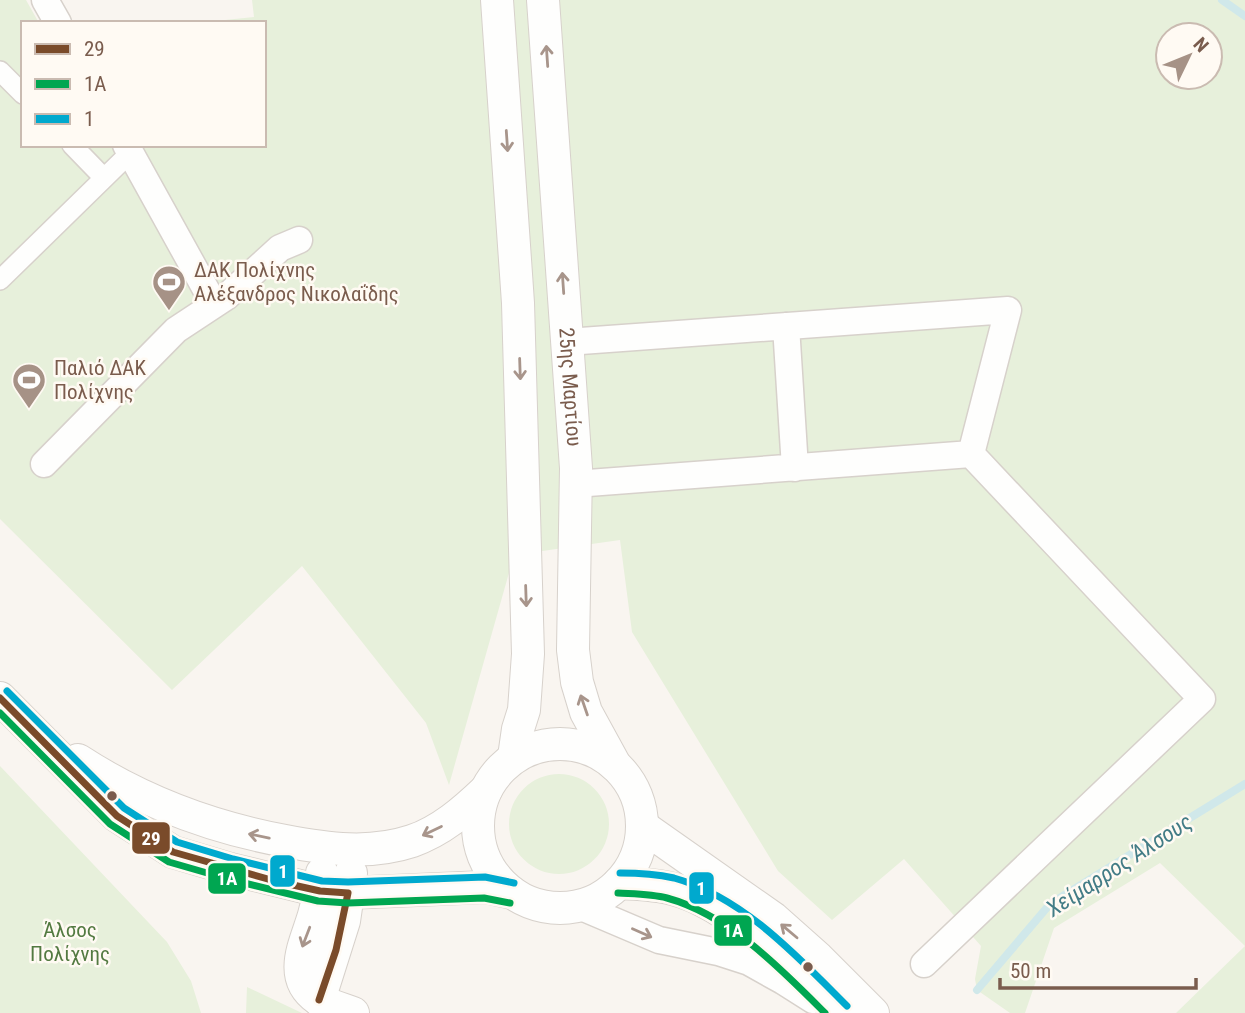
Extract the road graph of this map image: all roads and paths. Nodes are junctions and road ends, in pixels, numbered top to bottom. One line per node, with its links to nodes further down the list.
1 (45, 0): 4 (street)
2 (497, 0): 21 (street, one-way to 21)
3 (543, 0): 14 (street, 25ης Μαρτίου, one-way to 3)
4 (57, 21)
5 (0, 71): 6 (street)
6 (21, 92)
7 (74, 147): 9 (street)
8 (128, 149): 9 (street); 12 (street)
9 (104, 178): 11 (street)
10 (299, 240): 12 (street)
11 (0, 280)
12 (214, 304): 16 (street)
13 (786, 326): 14 (street); 15 (street); 17 (street)
14 (567, 342): 18 (street, 25ης Μαρτίου)
15 (971, 454): 17 (street); 30 (street)
16 (44, 464)
17 (795, 468): 18 (street)
18 (575, 484): 22 (street, 25ης Μαρτίου, one-way to 18)
19 (0, 698): 20 (street)
20 (27, 726): 25 (street, one-way to 20); 27 (street)
21 (514, 757): 22 (street); 23 (street)
22 (615, 765): 24 (street)
23 (485, 790): 25 (street, one-way to 25); 28 (street)
24 (642, 826): 26 (street); 34 (street, one-way to 24)
25 (340, 849): 27 (street)
26 (619, 883): 29 (street); 33 (street)
27 (334, 892): 28 (street); 31 (street)
28 (512, 893): 29 (street)
29 (579, 906): 32 (street, one-way to 32)
30 (924, 964)
31 (353, 1013)
32 (832, 1013)
33 (840, 1013)
34 (873, 1013)

